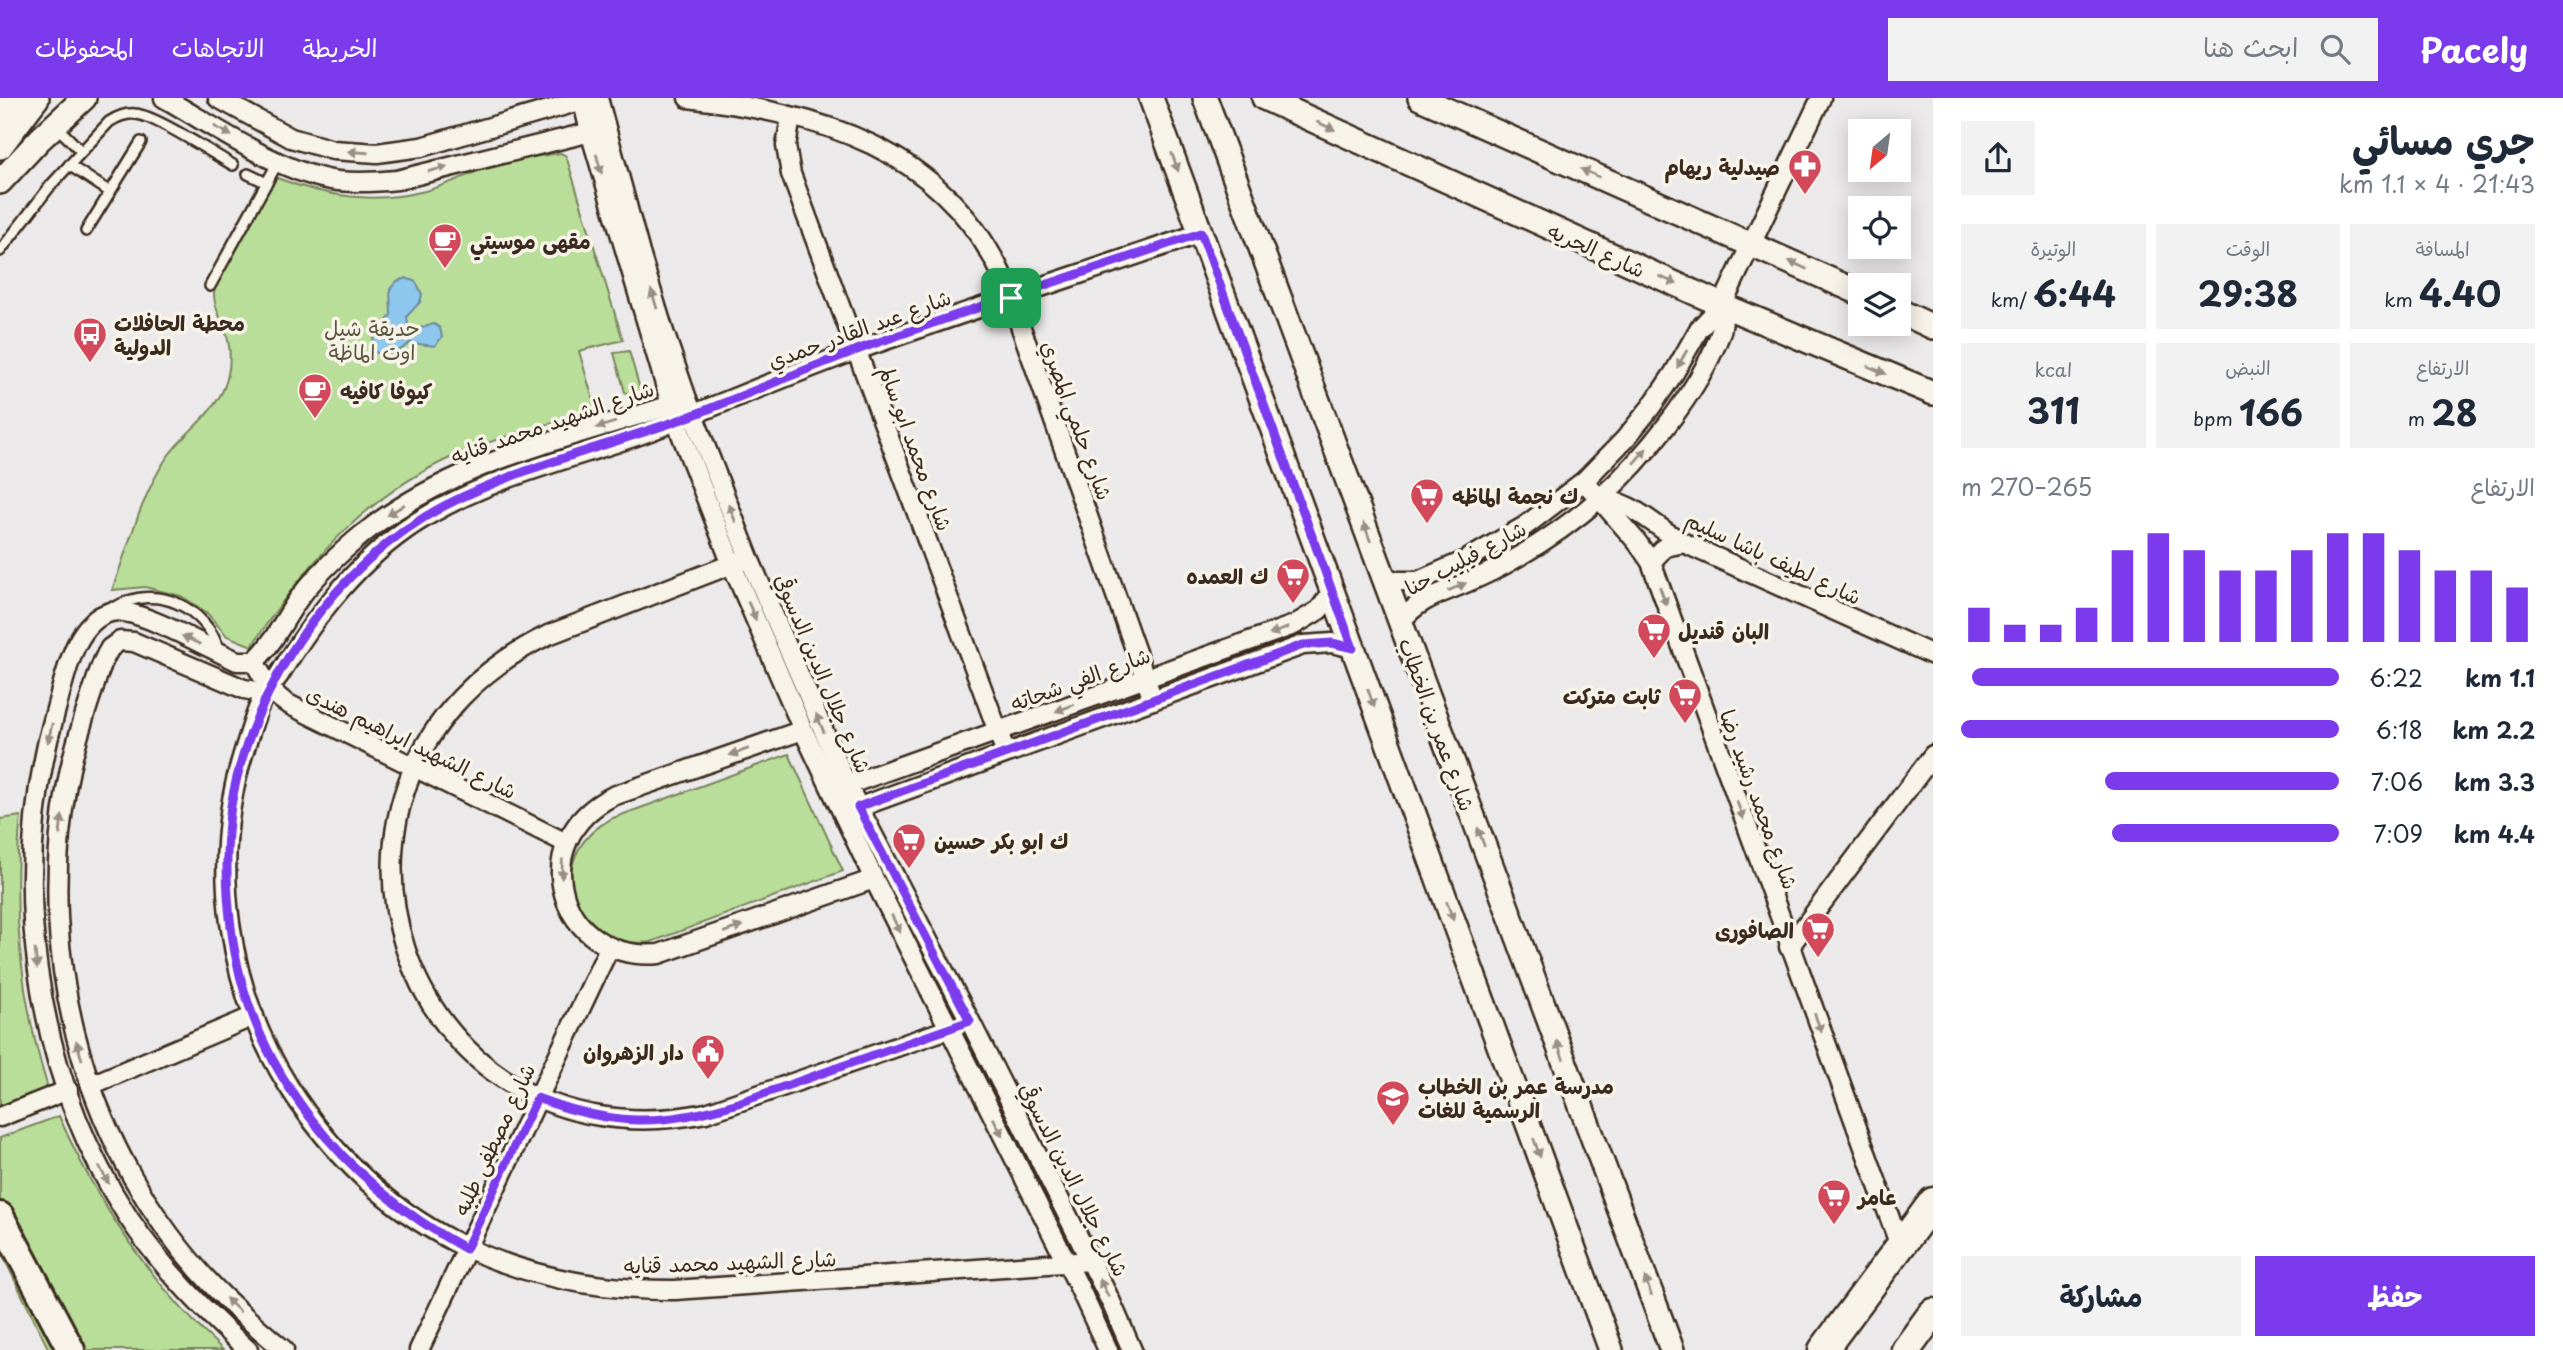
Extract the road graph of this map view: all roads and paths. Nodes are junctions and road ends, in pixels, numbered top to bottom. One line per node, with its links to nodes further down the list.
1 (22, 98): 14 (highway)
2 (37, 98): 18 (street)
3 (84, 98): 15 (street)
4 (164, 98): 20 (street, one-way to 20)
5 (218, 98): 12 (street, one-way to 5)
6 (688, 98): 13 (street, شارع حلمي المصري)
7 (1151, 98): 28 (street, one-way to 28)
8 (1205, 98): 46 (street, شارع عمر بن الخطاب, one-way to 8)
9 (1264, 98): 34 (street, شارع الحريه, one-way to 34)
10 (1420, 98): 29 (street, one-way to 10)
11 (1821, 98): 29 (street, شارع فيليب حنا)
12 (588, 99): 16 (street, شارع جلال الدين الدسوقي)
13 (792, 117): 33 (street, شارع حلمي المصري); 37 (street, شارع محمد ابو سالم)
14 (0, 118)
15 (55, 125): 19 (lane); 24 (street)
16 (598, 130): 20 (street, one-way to 16); 39 (street, شارع جلال الدين الدسوقي)
17 (141, 142): 26 (lane)
18 (0, 147)
19 (81, 151): 21 (lane); 22 (lane)
20 (278, 162): 25 (lane)
21 (69, 165): 26 (lane); 30 (lane)
22 (233, 165)
23 (247, 174): 25 (lane)
24 (0, 182)
25 (267, 183): 31 (lane)
26 (110, 192): 27 (lane)
27 (86, 231)
28 (1201, 233): 33 (street, شارع عبد القادر حمدي); 47 (street)
29 (1752, 244): 32 (street, one-way to 29); 34 (street, شارع فيليب حنا)
30 (0, 251)
31 (210, 286)
32 (1848, 288)
33 (1011, 298): 37 (street, شارع عبد القادر حمدي); 55 (street, شارع حلمي المصري)
34 (1722, 305): 38 (street, شارع الحريه, one-way to 38); 40 (street, شارع فيليب حنا, one-way to 40); 41 (street, شارع فيليب حنا, one-way to 34)
35 (1911, 317): 36 (street)
36 (1933, 327)
37 (857, 350): 39 (street, شارع عبد القادر حمدي); 59 (street, شارع محمد ابو سالم)
38 (1933, 393)
39 (682, 410): 43 (street, شارع جلال الدين الدسوقي, one-way to 39); 45 (street, شارع جلال الدين الدسوقي); 54 (street, شارع الشهيد محمد قنايه, one-way to 54); 56 (street, شارع الشهيد محمد قنايه)
40 (1584, 481): 41 (street, شارع محمد رشيد رضا); 46 (street, شارع فيليب حنا)
41 (1599, 499): 42 (street, شارع لطيف باشا سليم); 44 (street, شارع محمد رشيد رضا); 49 (street, شارع فيليب حنا, one-way to 41)
42 (1685, 543): 44 (street); 53 (street, شارع لطيف باشا سليم)
43 (749, 558): 45 (street); 63 (street, شارع جلال الدين الدسوقي, one-way to 43)
44 (1651, 562): 67 (street, شارع محمد رشيد رضا, one-way to 67)
45 (732, 565): 58 (street, شارع جلال الدين الدسوقي, one-way to 58); 62 (street)
46 (1384, 577): 49 (street, شارع عمر بن الخطاب)
47 (1332, 592): 51 (street); 55 (street, شارع الفي شحاته, one-way to 55)
48 (104, 615): 50 (street); 52 (street, one-way to 48); 52 (lane); 73 (street, one-way to 73)
49 (1401, 622): 90 (street, شارع عمر بن الخطاب, one-way to 49)
50 (114, 644): 56 (street); 72 (street, one-way to 50)
51 (1353, 648): 57 (street); 89 (street, one-way to 89)
52 (220, 653): 54 (street)
53 (1933, 655)
54 (254, 661): 56 (street, شارع الشهيد ابراهيم هندى)
55 (1146, 678): 57 (street, شارع حلمي المصري); 59 (street, شارع الفي شحاته, one-way to 59)
56 (269, 688): 62 (street, شارع الشهيد ابراهيم هندى); 69 (street, شارع الشهيد محمد قنايه)
57 (1153, 700): 60 (street)
58 (803, 730): 63 (street, شارع جلال الدين الدسوقي); 65 (street, one-way to 65)
59 (998, 731): 60 (street, شارع محمد ابو سالم); 63 (street, شارع الفي شحاته)
60 (1006, 753): 64 (street)
61 (1933, 755): 67 (street)
62 (414, 767): 65 (street, شارع الشهيد ابراهيم هندى); 74 (street)
63 (840, 788): 64 (street, شارع جلال الدين الدسوقي)
64 (850, 810): 66 (street, شارع جلال الدين الدسوقي); 70 (street, شارع جلال الدين الدسوقي)
65 (566, 843): 68 (street, one-way to 68)
66 (874, 879): 68 (street, one-way to 66); 71 (street, شارع جلال الدين الدسوقي, one-way to 71)
67 (1789, 947): 78 (street, شارع محمد رشيد رضا, one-way to 78)
68 (609, 948): 74 (street, شارع مصطفى طلبه)
69 (254, 1016): 72 (street); 79 (street, شارع الشهيد محمد قنايه)
70 (970, 1021): 71 (street); 80 (street, شارع جلال الدين الدسوقي)
71 (948, 1030): 74 (street); 81 (street, شارع جلال الدين الدسوقي, one-way to 81)
72 (91, 1085): 85 (street, one-way to 72)
73 (68, 1090): 75 (street); 84 (street, one-way to 84)
74 (537, 1098): 79 (street, شارع مصطفى طلبه)
75 (0, 1117)
76 (1933, 1202): 78 (main road)
77 (0, 1216): 83 (main road)
78 (1900, 1246): 91 (main road)
79 (466, 1249): 81 (street, شارع الشهيد محمد قنايه); 86 (street, شارع مصطفى طلبه)
80 (1091, 1261): 81 (street, شارع الشهيد محمد قنايه); 88 (street, شارع جلال الدين الدسوقي, one-way to 80)
81 (1067, 1264): 87 (street, شارع جلال الدين الدسوقي)
82 (1933, 1314): 92 (main road)
83 (71, 1350)
84 (248, 1350)
85 (284, 1350)
86 (419, 1350)
87 (1108, 1350)
88 (1132, 1350)
89 (1611, 1350)
90 (1672, 1350)
91 (1823, 1350)
92 (1906, 1350)

